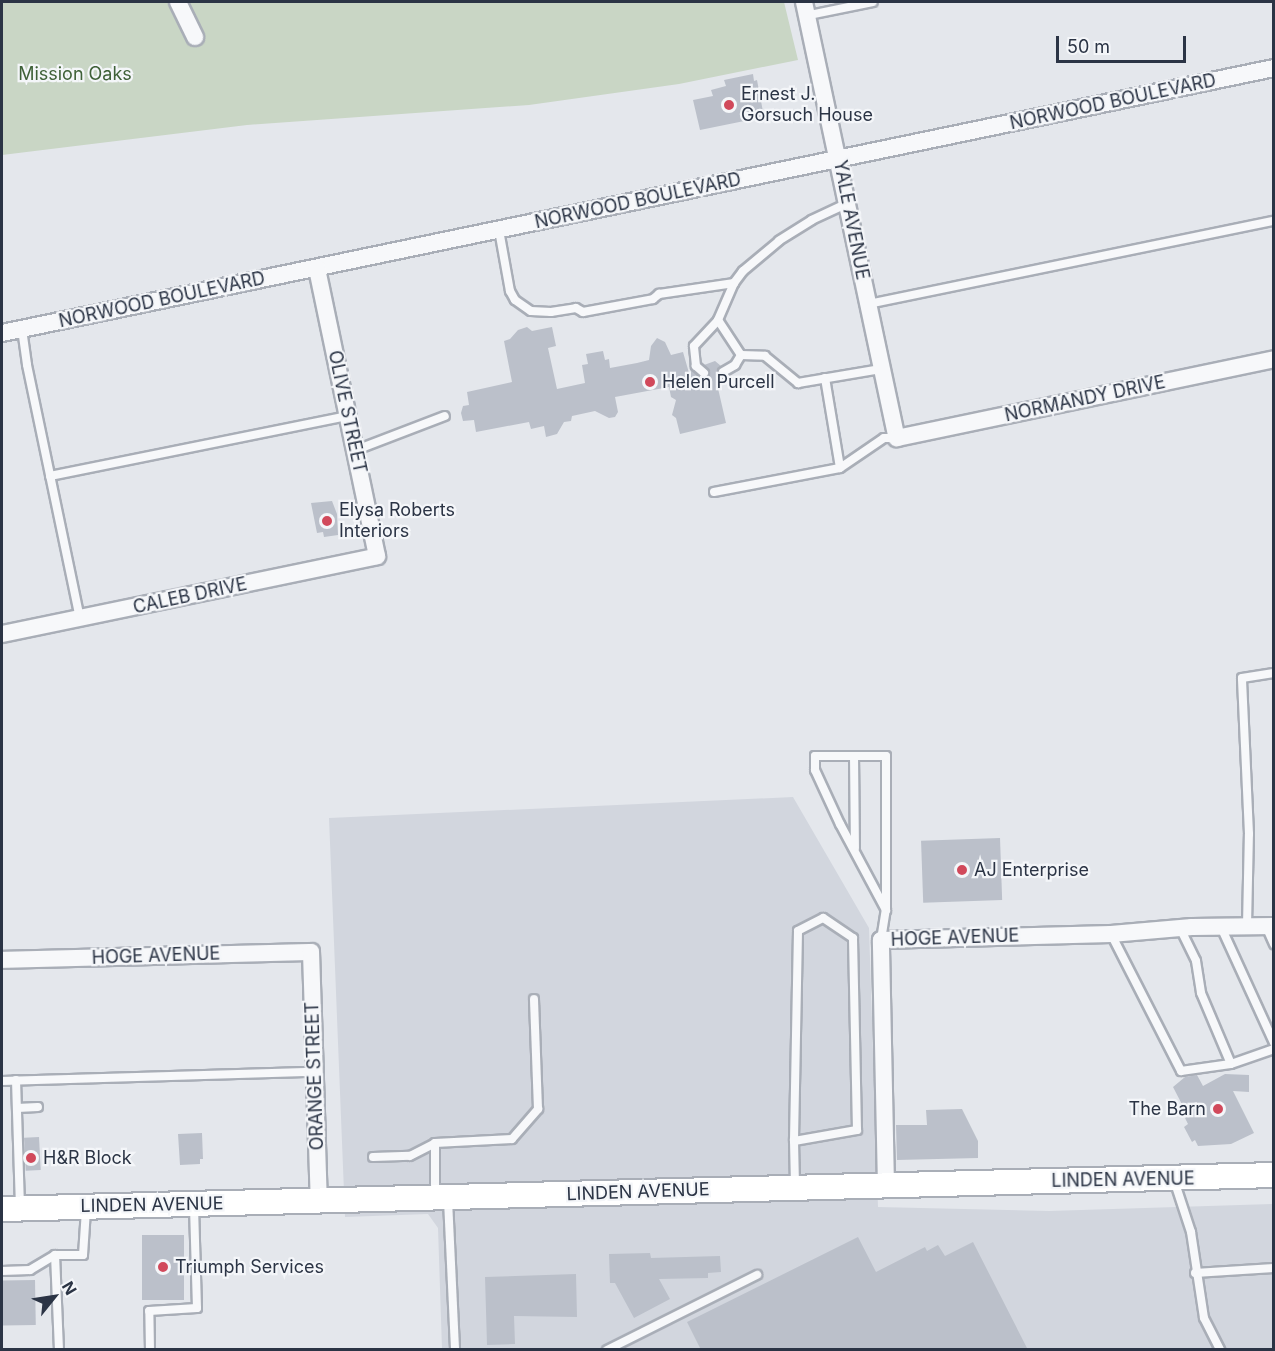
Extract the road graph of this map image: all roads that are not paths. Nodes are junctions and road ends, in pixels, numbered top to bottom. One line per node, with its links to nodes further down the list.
1 (178, 2): 4 (street)
2 (873, 2): 3 (lane)
3 (806, 8): 6 (street, YALE AVENUE)
4 (195, 37)
5 (1274, 68): 6 (street, NORWOOD BOULEVARD)
6 (839, 159): 7 (street, YALE AVENUE); 9 (street, NORWOOD BOULEVARD)
7 (848, 203): 11 (lane); 12 (street, YALE AVENUE)
8 (1274, 221): 12 (lane)
9 (499, 230): 10 (street, NORWOOD BOULEVARD); 11 (lane)
10 (317, 268): 14 (street, NORWOOD BOULEVARD); 22 (street, OLIVE STREET)
11 (734, 283): 13 (lane)
12 (867, 304): 18 (street, YALE AVENUE)
13 (718, 320): 16 (lane); 20 (lane)
14 (22, 329): 15 (street, NORWOOD BOULEVARD); 27 (lane)
15 (2, 333)
16 (741, 355): 19 (lane); 21 (lane)
17 (1274, 359): 24 (street, NORMANDY DRIVE)
18 (882, 369): 21 (lane); 24 (street, YALE AVENUE)
19 (723, 372)
20 (704, 373)
21 (825, 378): 26 (lane)
22 (348, 416): 25 (street, OLIVE STREET); 27 (lane)
23 (445, 416): 25 (lane)
24 (897, 438): 26 (lane)
25 (356, 450): 29 (street, OLIVE STREET)
26 (840, 468): 28 (lane)
27 (50, 476): 30 (lane)
28 (714, 492)
29 (377, 556): 30 (street, CALEB DRIVE)
30 (80, 619): 31 (street, CALEB DRIVE)
31 (2, 634)
32 (1274, 673): 36 (lane)
33 (854, 756): 34 (lane); 34 (lane); 35 (lane)
34 (855, 850): 35 (lane)
35 (886, 910): 41 (lane)
36 (1247, 926): 37 (street, HOGE AVENUE); 38 (street, HOGE AVENUE)
37 (1270, 926): 42 (lane)
38 (1221, 927): 39 (street, HOGE AVENUE); 46 (lane)
39 (1181, 930): 40 (street, HOGE AVENUE); 48 (lane)
40 (1111, 934): 41 (street, HOGE AVENUE); 48 (lane)
41 (881, 940): 59 (street, HOGE AVENUE)
42 (1274, 944)
43 (311, 951): 44 (street, HOGE AVENUE); 49 (street, ORANGE STREET)
44 (2, 960)
45 (534, 999): 55 (lane)
46 (1274, 1043)
47 (1274, 1049): 48 (lane)
48 (1231, 1064)
49 (314, 1072): 50 (lane); 62 (street, ORANGE STREET)
50 (16, 1080): 51 (lane); 53 (lane)
51 (2, 1081)
52 (38, 1107): 53 (lane)
53 (17, 1108): 65 (lane)
54 (794, 1141): 54 (lane); 60 (lane)
55 (435, 1143): 56 (lane); 61 (lane)
56 (373, 1157)
57 (1274, 1175): 58 (street, LINDEN AVENUE)
58 (1174, 1179): 59 (street, LINDEN AVENUE); 69 (lane)
59 (886, 1186): 60 (street, LINDEN AVENUE)
60 (796, 1188): 61 (street, LINDEN AVENUE)
61 (441, 1197): 62 (street, LINDEN AVENUE); 73 (lane)
62 (319, 1201): 63 (street, LINDEN AVENUE)
63 (194, 1204): 64 (street, LINDEN AVENUE); 72 (lane)
64 (86, 1206): 65 (street, LINDEN AVENUE); 66 (lane)
65 (11, 1208)
66 (56, 1255): 68 (lane); 71 (lane)
67 (1274, 1268): 69 (lane)
68 (2, 1271)
69 (1195, 1273): 75 (lane)
70 (757, 1275): 74 (lane)
71 (59, 1350)
72 (150, 1350)
73 (455, 1350)
74 (607, 1350)
75 (1220, 1350)

